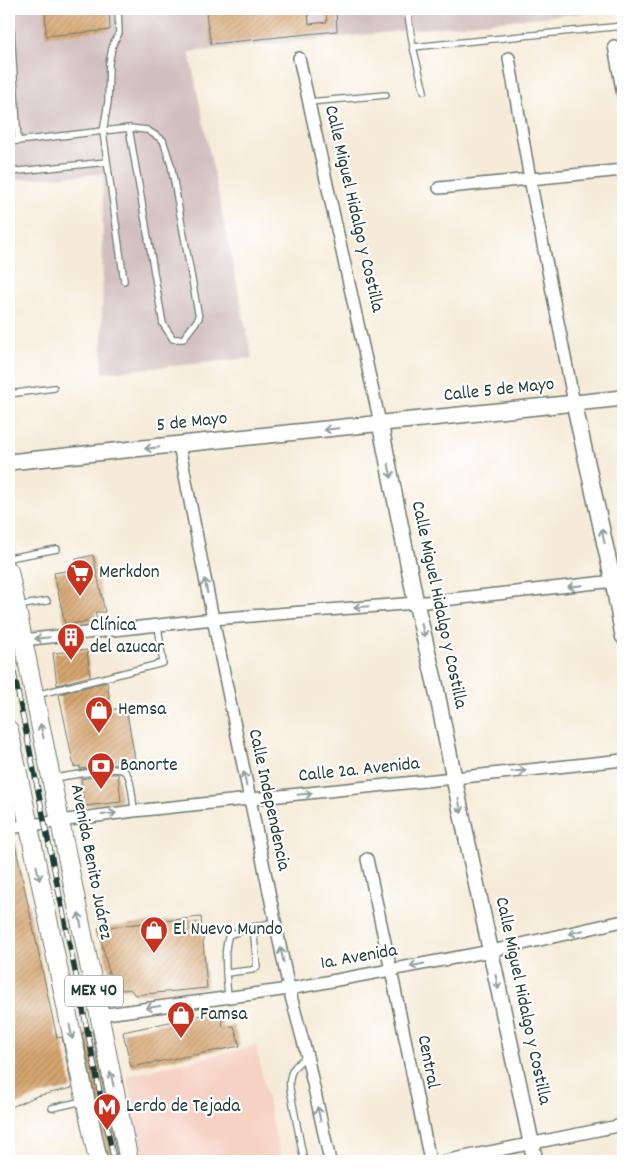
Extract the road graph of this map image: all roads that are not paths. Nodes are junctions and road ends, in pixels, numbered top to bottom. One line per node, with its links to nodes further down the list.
1 (118, 9): 15 (lane)
2 (378, 9): 3 (lane)
3 (407, 9): 7 (lane)
4 (623, 26): 7 (lane)
5 (11, 30): 16 (lane)
6 (614, 46): 12 (street)
7 (413, 47): 10 (lane)
8 (299, 58): 13 (street, Calle Miguel Hidalgo y Costilla)
9 (509, 58): 21 (street)
10 (424, 91)
11 (386, 95): 13 (lane)
12 (623, 96)
13 (308, 102): 28 (street, Calle Miguel Hidalgo y Costilla)
14 (129, 128): 14 (lane); 15 (lane)
15 (103, 132): 16 (lane); 18 (lane)
16 (18, 141): 17 (lane)
17 (9, 142)
18 (107, 162): 20 (lane); 23 (lane)
19 (623, 170): 21 (street)
20 (9, 172)
21 (530, 179): 22 (street); 27 (street)
22 (439, 188)
23 (124, 281)
24 (54, 388): 25 (lane)
25 (9, 394)
26 (623, 398): 27 (street, Calle 5 de Mayo)
27 (574, 403): 28 (street, Calle 5 de Mayo); 34 (street, one-way to 27)
28 (380, 424): 29 (street, 5 de Mayo, one-way to 29); 36 (street, Calle Miguel Hidalgo y Costilla, one-way to 36)
29 (179, 445): 30 (street, 5 de Mayo, one-way to 30); 38 (street, Calle Independencia, one-way to 29)
30 (9, 462)
31 (57, 549): 32 (lane)
32 (9, 558)
33 (9, 571): 37 (main road, Avenida Benito Juárez / MEX 40)
34 (618, 581): 36 (street, one-way to 36); 40 (street)
35 (47, 601): 37 (lane)
36 (416, 603): 38 (street, one-way to 38); 46 (street, Calle Miguel Hidalgo y Costilla, one-way to 46)
37 (16, 607): 41 (main road, Avenida Benito Juárez / MEX 40)
38 (213, 619): 39 (street); 48 (street, Calle Independencia, one-way to 38)
39 (158, 625): 41 (street, one-way to 41); 42 (lane)
40 (623, 636)
41 (23, 640): 42 (main road, Avenida Benito Juárez / MEX 40)
42 (34, 696): 47 (main road, Avenida Benito Juárez / MEX 40, one-way to 42)
43 (9, 730): 44 (main road, MEX 40)
44 (12, 758): 51 (main road, MEX 40)
45 (623, 760): 46 (street, Calle 2a. Avenida, one-way to 45)
46 (454, 778): 48 (street, Calle 2a. Avenida, one-way to 46); 57 (street, Calle Miguel Hidalgo y Costilla, one-way to 57)
47 (52, 779): 49 (lane); 50 (main road, Avenida Benito Juárez / MEX 40)
48 (249, 799): 49 (street, Calle 2a. Avenida); 55 (street, Calle Independencia)
49 (134, 811): 50 (street, Calle 2a. Avenida, one-way to 49)
50 (60, 821): 51 (street, Calle 2a. Avenida); 62 (main road, Avenida Benito Juárez / MEX 40, one-way to 50)
51 (28, 826): 52 (street, Calle 2a. Avenida); 64 (main road, MEX 40, one-way to 64)
52 (9, 828)
53 (367, 859): 58 (street, Central)
54 (623, 921): 57 (street, 1a. Avenida, one-way to 57)
55 (275, 922): 56 (lane); 60 (street, Calle Independencia, one-way to 55)
56 (253, 927): 59 (lane); 59 (lane)
57 (491, 951): 58 (street, 1a. Avenida, one-way to 58); 67 (street, Calle Miguel Hidalgo y Costilla, one-way to 67)
58 (391, 970): 60 (street, 1a. Avenida); 72 (street, Central)
59 (226, 973): 61 (lane)
60 (289, 989): 61 (street, 1a. Avenida); 63 (street, Calle Independencia)
61 (228, 997): 62 (street, 1a. Avenida, one-way to 62)
62 (99, 1015): 69 (main road, Avenida Benito Juárez / MEX 40, one-way to 62)
63 (307, 1056): 70 (lane); 71 (street, Calle Independencia, one-way to 63)
64 (85, 1101): 65 (lane); 68 (main road, MEX 40)
65 (52, 1108)
66 (623, 1125): 67 (street)
67 (531, 1144): 73 (street); 74 (street, Calle Miguel Hidalgo y Costilla)
68 (98, 1161)
69 (129, 1161)
70 (304, 1161)
71 (330, 1161)
72 (430, 1161)
73 (444, 1161)
74 (535, 1161)

